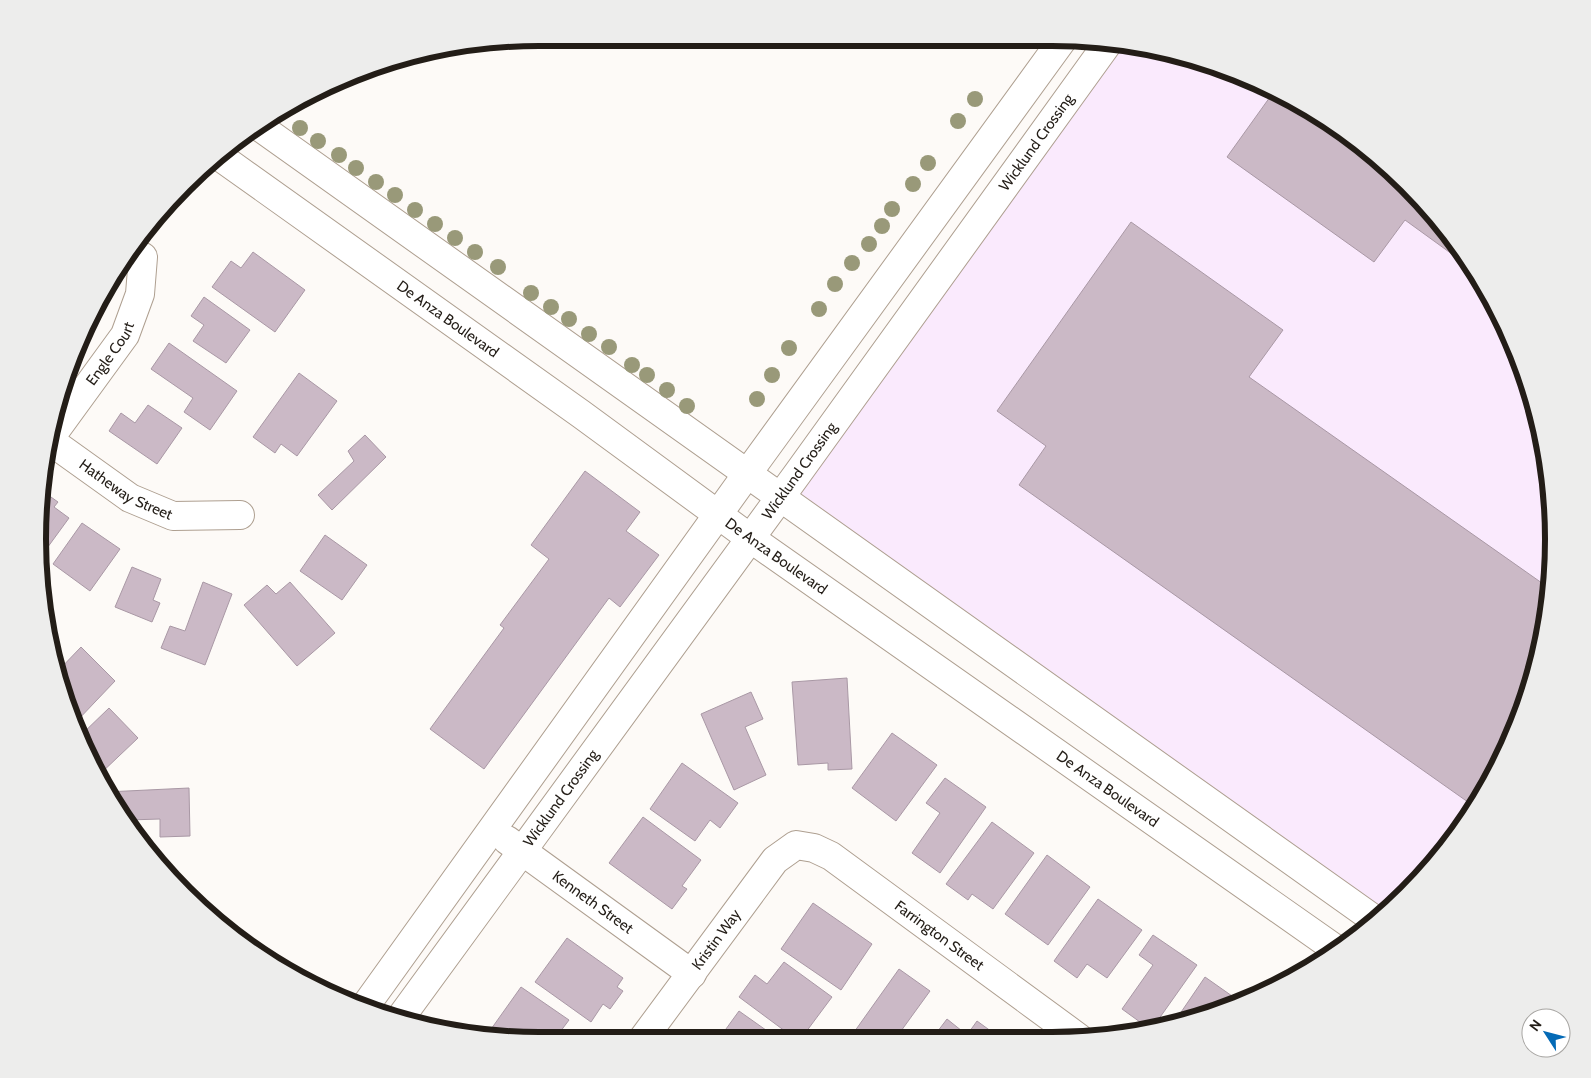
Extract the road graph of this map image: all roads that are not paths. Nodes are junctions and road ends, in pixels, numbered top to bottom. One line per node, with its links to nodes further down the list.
1 (1059, 46): 3 (street)
2 (1104, 49): 4 (street, Wicklund Crossing)
3 (1035, 79): 4 (street); 10 (street)
4 (1065, 102): 11 (street, Wicklund Crossing)
5 (264, 130): 10 (street)
6 (225, 160): 12 (street, De Anza Boulevard)
7 (143, 257): 8 (street, Engle Court)
8 (60, 425)
9 (56, 443): 13 (street, Hatheway Street)
10 (747, 474): 11 (street); 12 (street)
11 (780, 498): 14 (street, Wicklund Crossing); 18 (street)
12 (719, 514): 14 (street, De Anza Boulevard); 15 (street)
13 (240, 515)
14 (750, 538): 17 (street, Wicklund Crossing); 19 (street, De Anza Boulevard)
15 (493, 830): 17 (street, Kenneth Street); 21 (street)
16 (796, 845): 20 (street, Kristin Way); 23 (street, Farrington Street)
17 (523, 851): 20 (street, Kenneth Street); 22 (street, Wicklund Crossing)
18 (1369, 916)
19 (1331, 946)
20 (692, 974): 24 (street, Kristin Way)
21 (369, 1001)
22 (404, 1013)
23 (1070, 1031)
24 (648, 1032)

